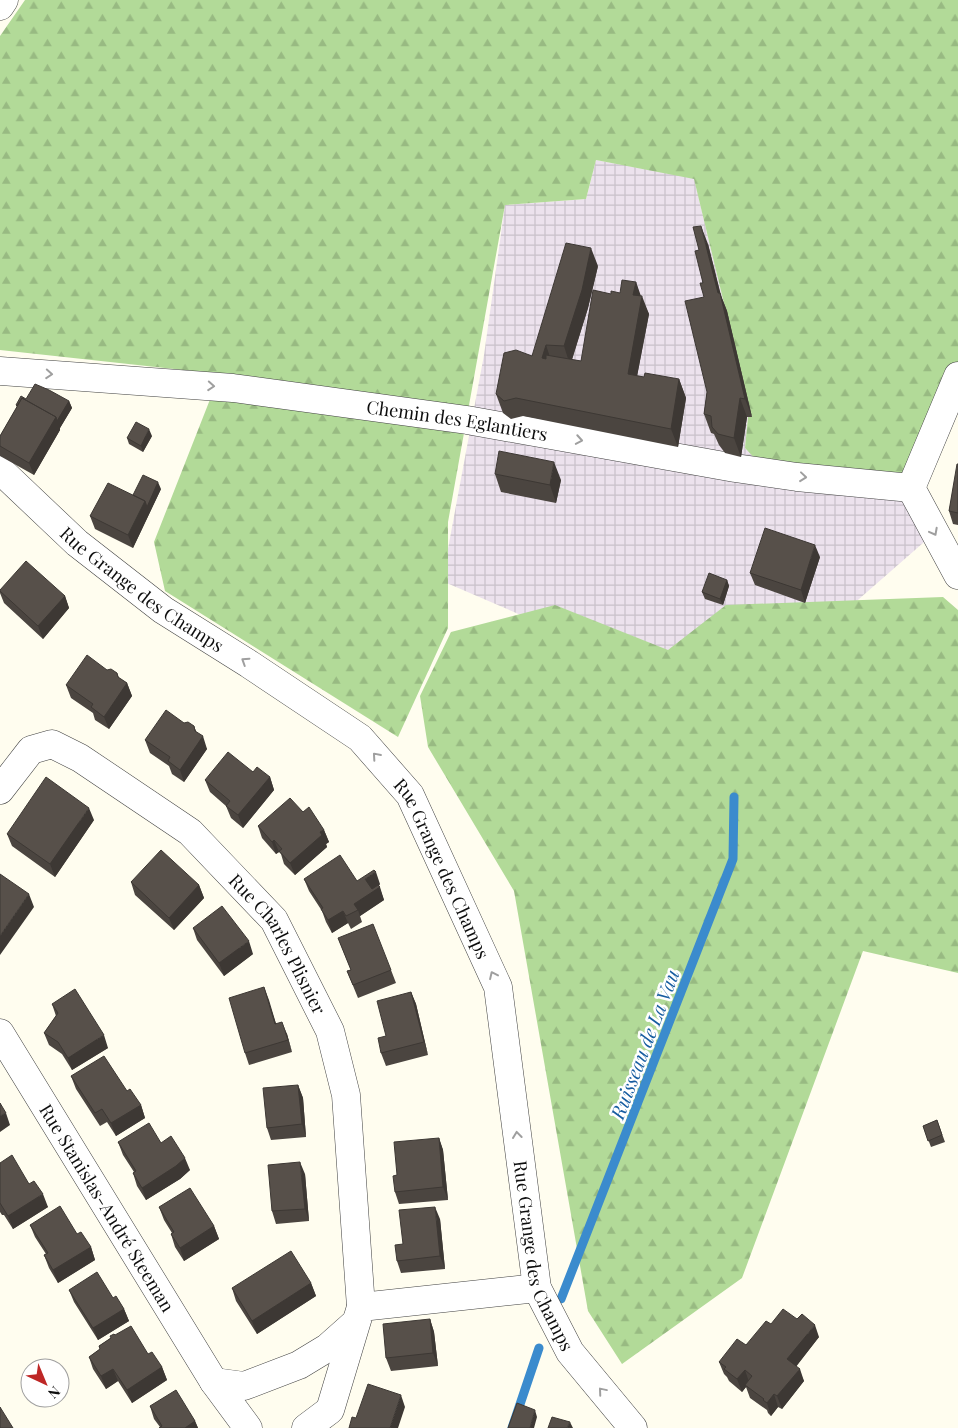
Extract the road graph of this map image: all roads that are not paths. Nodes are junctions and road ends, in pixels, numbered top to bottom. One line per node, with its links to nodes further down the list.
1 (4, 0): 2 (street)
2 (0, 6)
3 (0, 371): 6 (street, Chemin des Eglantiers, one-way to 6)
4 (958, 376): 6 (street)
5 (0, 470): 10 (street, Rue Grange des Champs, one-way to 5)
6 (912, 488): 7 (street, one-way to 7)
7 (958, 575)
8 (0, 790): 11 (street, Rue Charles Plisnier)
9 (0, 1032): 12 (street, Rue Stanislas-André Steeman)
10 (537, 1288): 11 (street); 15 (street, Rue Grange des Champs, one-way to 10)
11 (357, 1316): 12 (street); 14 (street)
12 (214, 1382): 13 (street, Rue Stanislas-André Steeman)
13 (248, 1428)
14 (306, 1428)
15 (633, 1428)

